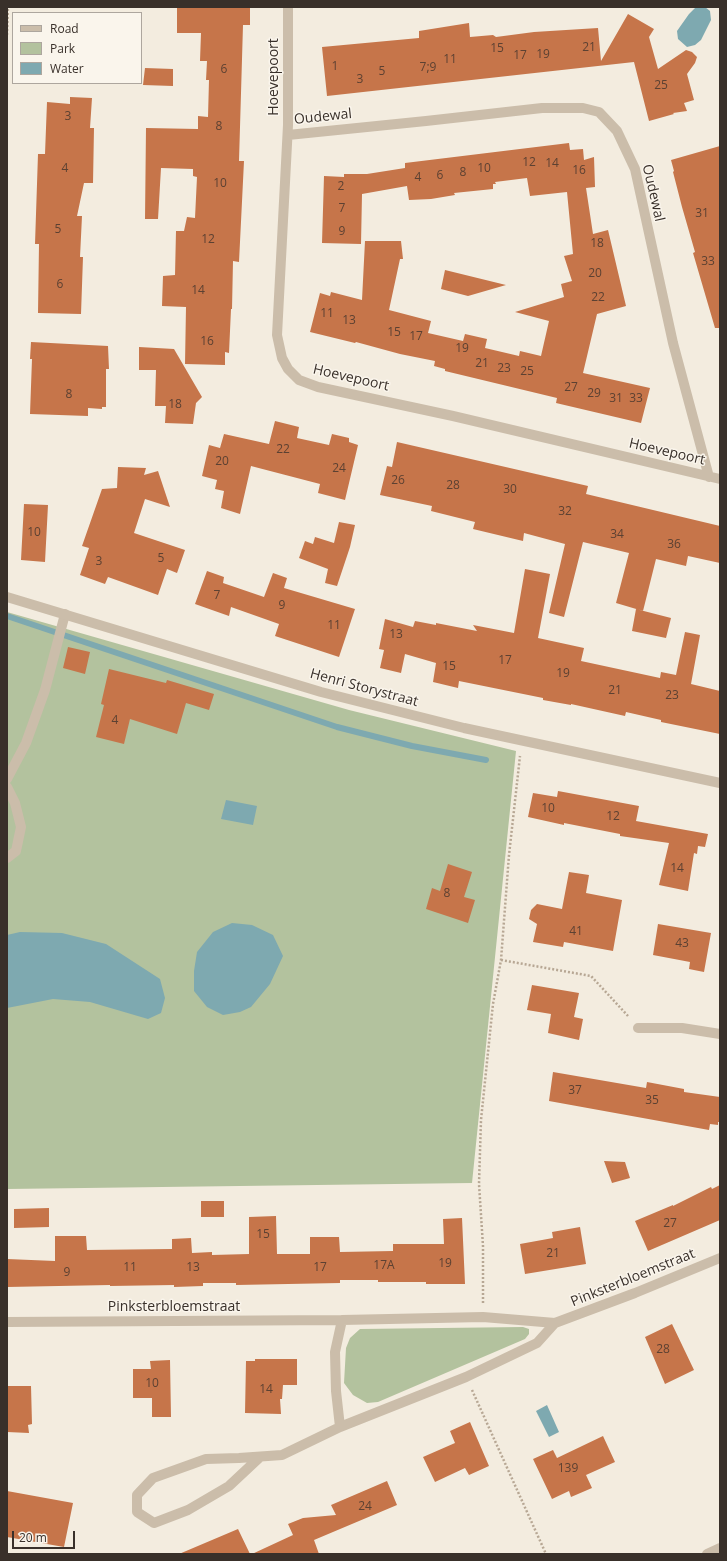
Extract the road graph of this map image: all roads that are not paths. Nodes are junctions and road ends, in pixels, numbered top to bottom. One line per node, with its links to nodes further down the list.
1 (288, 7): 2 (street, Hoevepoort)
2 (288, 135): 3 (street, Hoevepoort); 3 (street, Oudewal)
3 (709, 477): 4 (street, Hoevepoort)
4 (720, 479)
5 (7, 598): 6 (street, Henri Storystraat)
6 (65, 614): 7 (street); 8 (street, Henri Storystraat)
7 (7, 779)
8 (720, 784)
9 (7, 787): 10 (street)
10 (7, 858)
11 (638, 1028): 12 (street)
12 (720, 1034)
13 (720, 1258): 16 (street, Pinksterbloemstraat)
14 (342, 1320): 15 (street, Pinksterbloemstraat); 16 (street, Pinksterbloemstraat); 17 (street)
15 (7, 1322)
16 (555, 1323): 17 (street, Pinksterbloemstraat)
17 (340, 1427): 18 (street, Pinksterbloemstraat)
18 (260, 1457): 18 (street, Pinksterbloemstraat)
19 (720, 1548): 20 (street)
20 (708, 1554)

